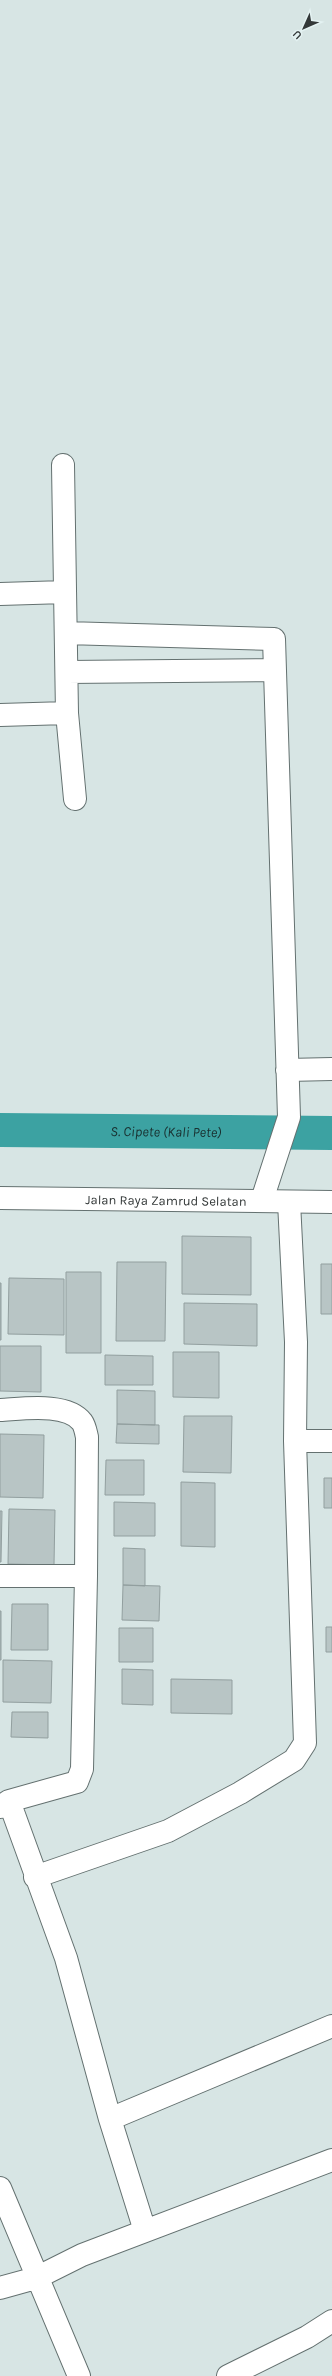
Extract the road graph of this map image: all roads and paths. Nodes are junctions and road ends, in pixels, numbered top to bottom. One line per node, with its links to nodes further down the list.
1 (64, 466): 2 (street)
2 (65, 592): 3 (street); 4 (street)
3 (0, 594)
4 (66, 633): 5 (street); 6 (street)
5 (274, 670): 6 (street); 10 (street)
6 (67, 672): 7 (street)
7 (67, 713): 8 (street); 9 (street)
8 (0, 715)
9 (75, 799)
10 (287, 1070): 11 (street); 12 (street)
11 (332, 1070)
12 (263, 1194): 13 (street, Jalan Raya Zamrud Selatan); 14 (street, Jalan Raya Zamrud Selatan)
13 (0, 1198)
14 (289, 1202): 15 (street, Jalan Raya Zamrud Selatan); 17 (street)
15 (332, 1202)
16 (0, 1410): 20 (street)
17 (295, 1441): 18 (street); 22 (street)
18 (332, 1441)
19 (0, 1576): 20 (street)
20 (86, 1576): 21 (street)
21 (5, 1804): 22 (street)
22 (35, 1878): 24 (street)
23 (332, 2026): 24 (street)
24 (110, 2119): 27 (street)
25 (332, 2160): 27 (street)
26 (0, 2188): 28 (street)
27 (145, 2231): 28 (street)
28 (36, 2278): 29 (street); 32 (street)
29 (0, 2288)
30 (332, 2321): 31 (street)
31 (240, 2373)
32 (79, 2376)

